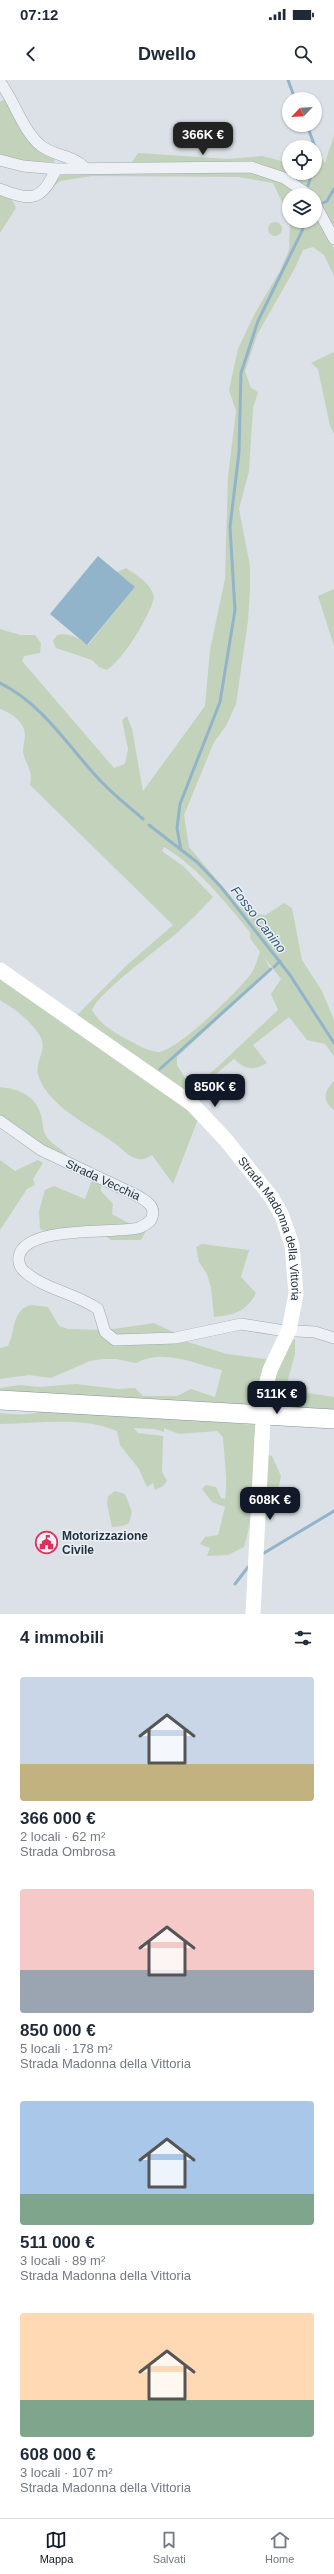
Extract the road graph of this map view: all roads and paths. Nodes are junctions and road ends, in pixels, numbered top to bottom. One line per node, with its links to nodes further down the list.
1 (0, 82): 3 (street)
2 (0, 160): 4 (street)
3 (84, 167): 4 (street); 5 (street)
4 (56, 169): 6 (street)
5 (299, 188)
6 (0, 189)
7 (322, 217): 8 (street)
8 (334, 239)
9 (0, 970): 11 (street, Strada Madonna della Vittoria)
10 (0, 1121): 11 (street, Strada Vecchia)
11 (289, 1330): 12 (street); 15 (street, Strada Madonna della Vittoria, bridge)
12 (334, 1338)
13 (0, 1400): 14 (highway)
14 (334, 1419)
15 (255, 1610)

